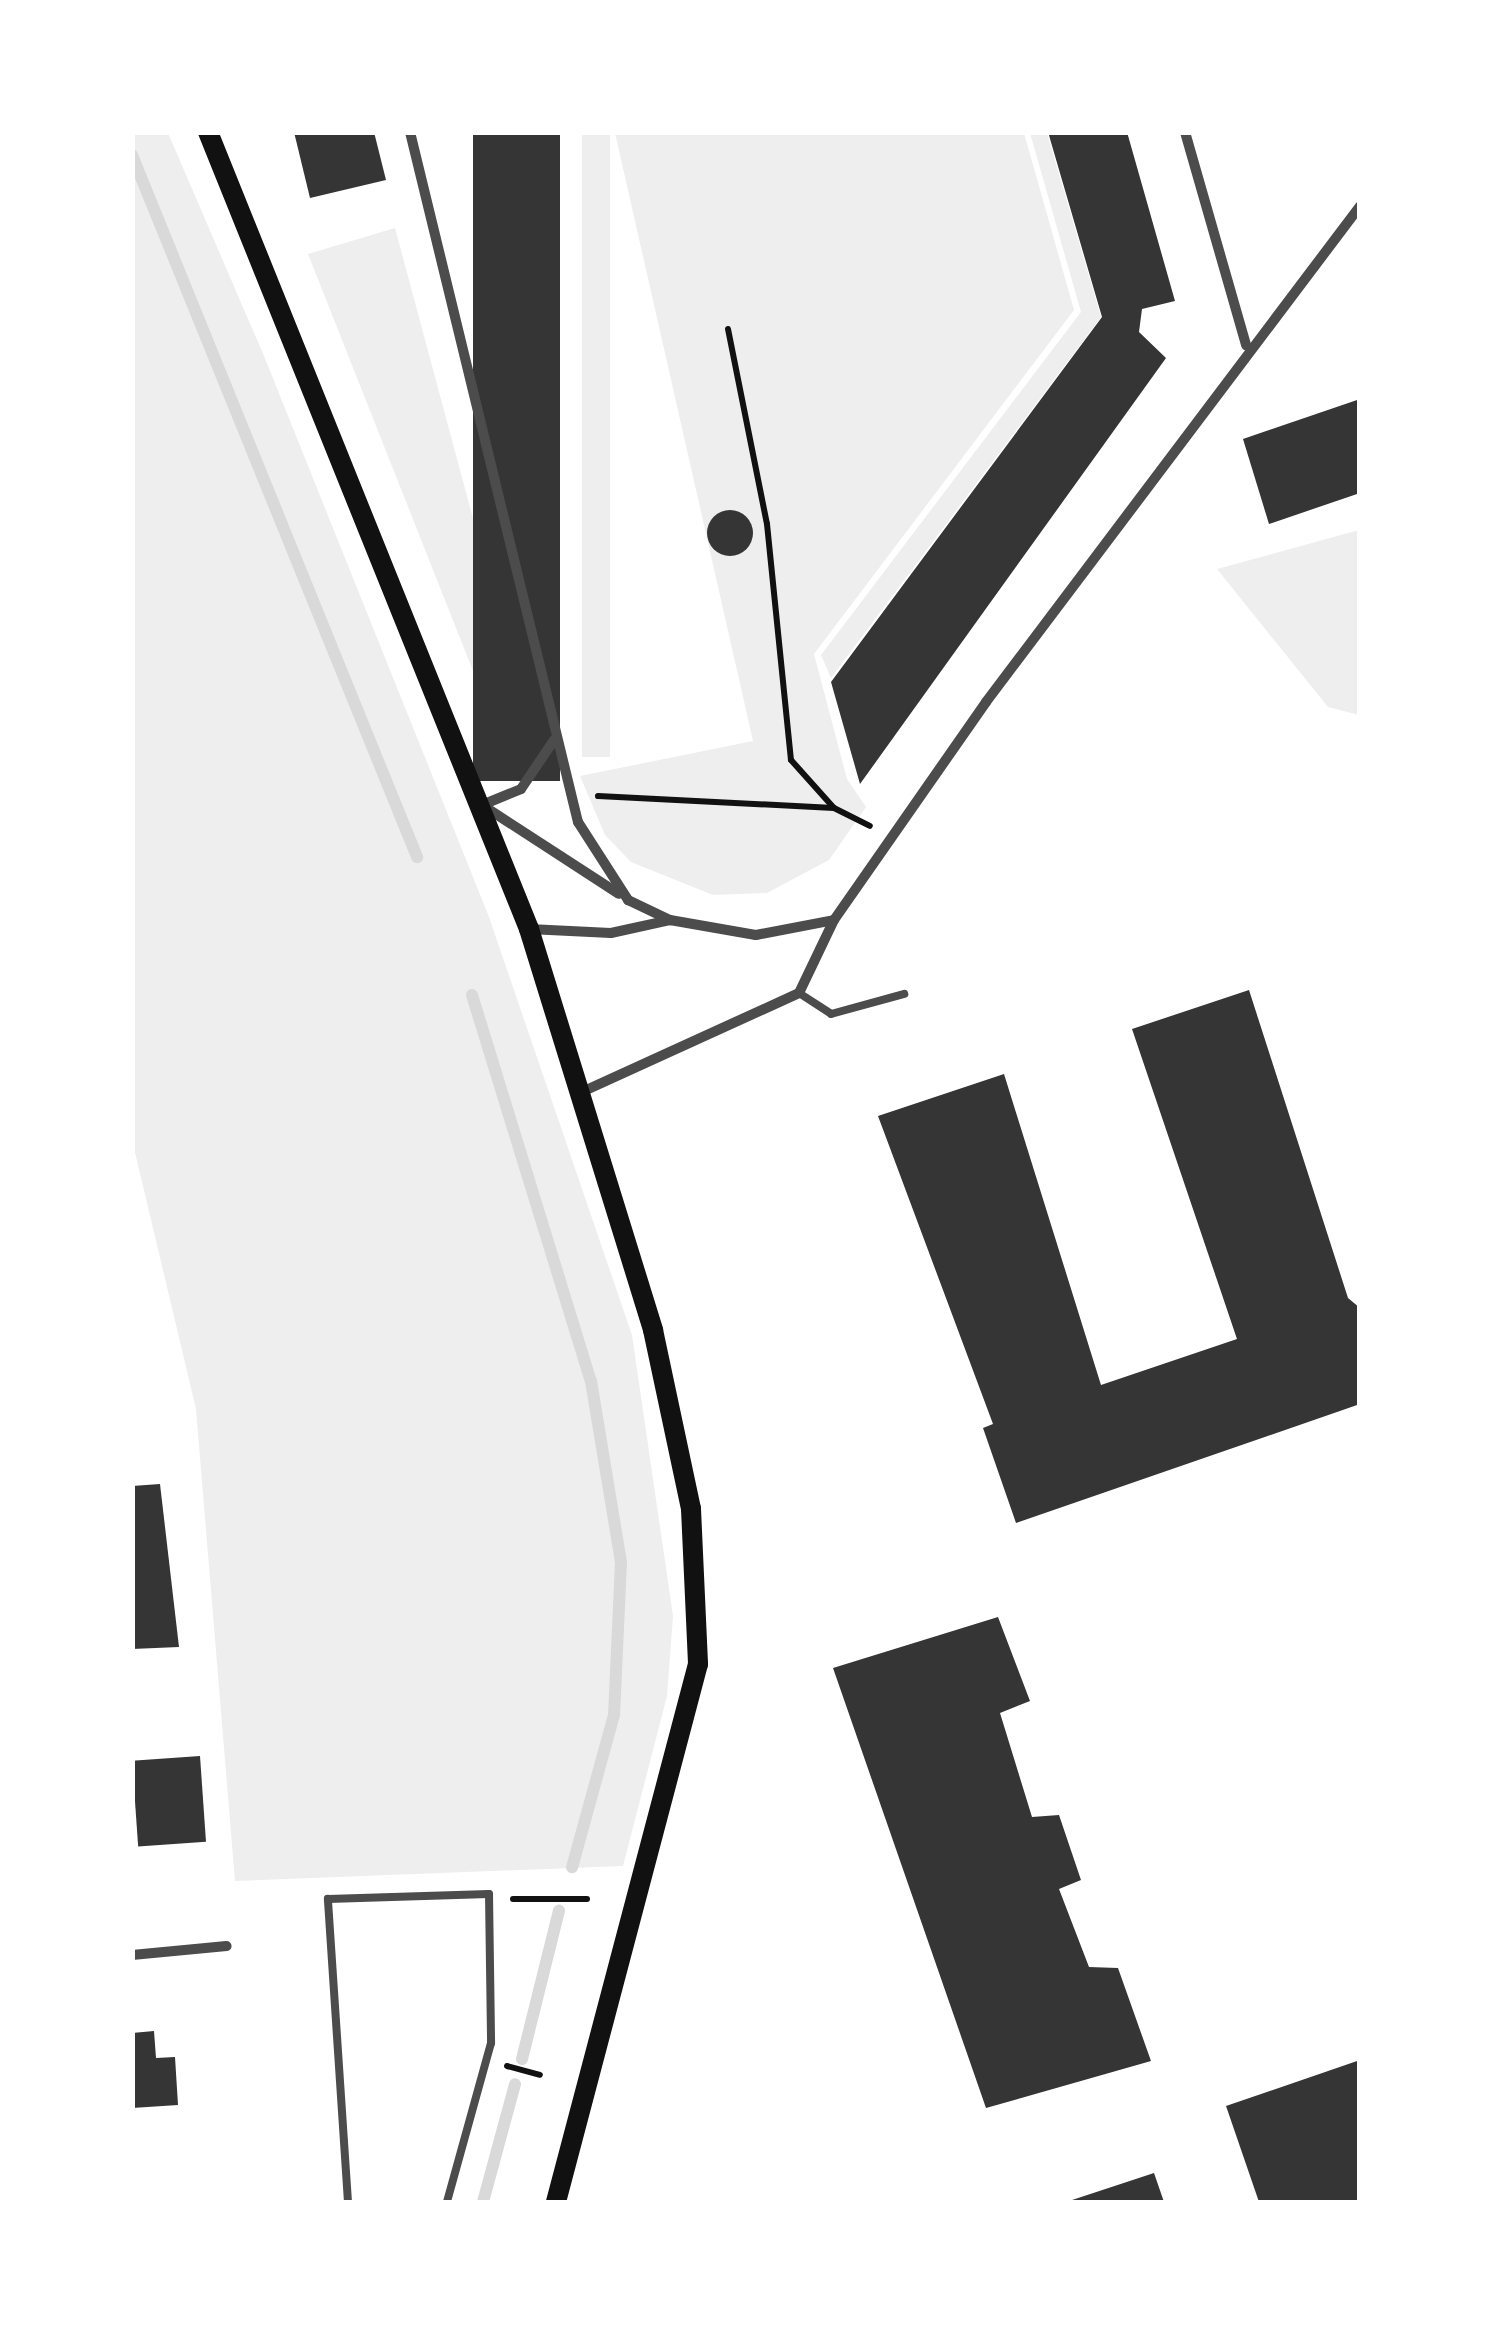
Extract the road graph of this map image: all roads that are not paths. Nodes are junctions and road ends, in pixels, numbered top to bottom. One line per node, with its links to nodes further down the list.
1 (208, 132): 7 (main road)
2 (410, 132): 6 (street)
3 (1185, 132): 5 (street)
4 (1360, 206): 5 (street)
5 (1246, 345): 10 (street)
6 (554, 740): 7 (street); 8 (street)
7 (482, 805): 8 (street); 11 (main road)
8 (628, 900): 9 (street)
9 (670, 920): 10 (street); 11 (street)
10 (834, 920): 12 (street)
11 (529, 929): 14 (main road)
12 (799, 993): 13 (lane); 14 (street)
13 (904, 994)
14 (584, 1091): 19 (main road)
15 (227, 1946): 16 (street)
16 (132, 1955)
17 (348, 2202): 18 (lane)
18 (447, 2202)
19 (556, 2202)

